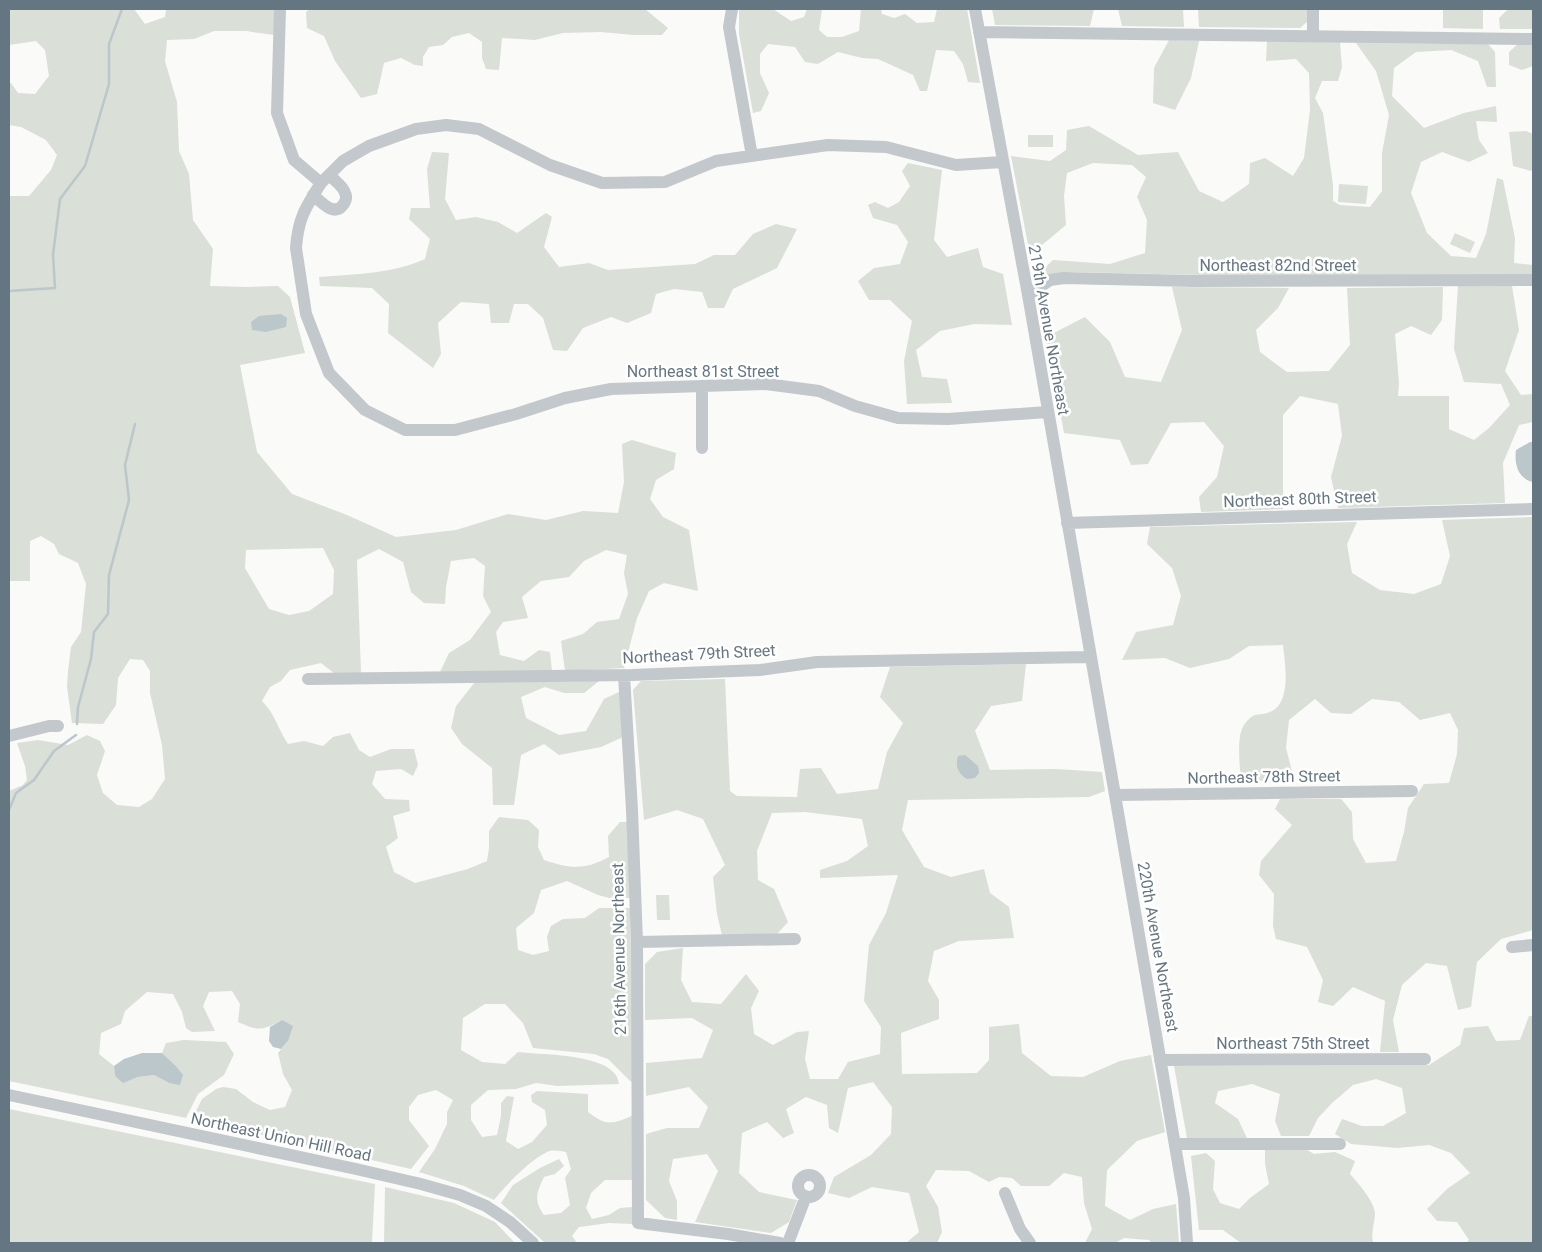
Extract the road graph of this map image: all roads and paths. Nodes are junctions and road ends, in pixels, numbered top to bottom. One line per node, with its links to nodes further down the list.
1 (280, 9): 10 (street)
2 (732, 9): 8 (street)
3 (975, 9): 5 (street, 219th Avenue Northeast)
4 (1314, 9): 6 (street)
5 (980, 32): 6 (street); 9 (street, 219th Avenue Northeast)
6 (1313, 36): 7 (street)
7 (1533, 39)
8 (752, 156): 9 (street, Northeast 81st Street); 10 (street, Northeast 81st Street)
9 (1002, 162): 13 (street, 219th Avenue Northeast)
10 (325, 179): 11 (street, Northeast 81st Street); 11 (street)
11 (313, 195): 14 (street, Northeast 81st Street)
12 (1533, 280): 13 (street, Northeast 82nd Street)
13 (1028, 295): 15 (street, 219th Avenue Northeast)
14 (702, 386): 15 (street, Northeast 81st Street); 16 (street)
15 (1047, 412): 18 (street, 219th Avenue Northeast)
16 (702, 448)
17 (1533, 508): 18 (street, Northeast 80th Street)
18 (1067, 522): 19 (street, 219th Avenue Northeast)
19 (1091, 658): 20 (street, Northeast 79th Street); 25 (street, 220th Avenue Northeast)
20 (624, 675): 21 (street, Northeast 79th Street); 27 (street, 216th Avenue Northeast)
21 (308, 679)
22 (58, 726): 23 (street)
23 (9, 736)
24 (1412, 791): 25 (street, Northeast 78th Street)
25 (1115, 795): 31 (street, 220th Avenue Northeast)
26 (795, 940): 27 (street)
27 (637, 942): 38 (street, 216th Avenue Northeast)
28 (1533, 945): 29 (street)
29 (1512, 947)
30 (1425, 1059): 31 (street, Northeast 75th Street)
31 (1160, 1060): 33 (street, 220th Avenue Northeast)
32 (9, 1095): 37 (street, Northeast Union Hill Road)
33 (1175, 1144): 34 (street); 41 (street, 220th Avenue Northeast)
34 (1340, 1144)
35 (1005, 1193): 40 (street)
36 (806, 1196): 39 (street)
37 (532, 1243)
38 (780, 1243)
39 (788, 1243)
40 (1030, 1243)
41 (1187, 1243)

